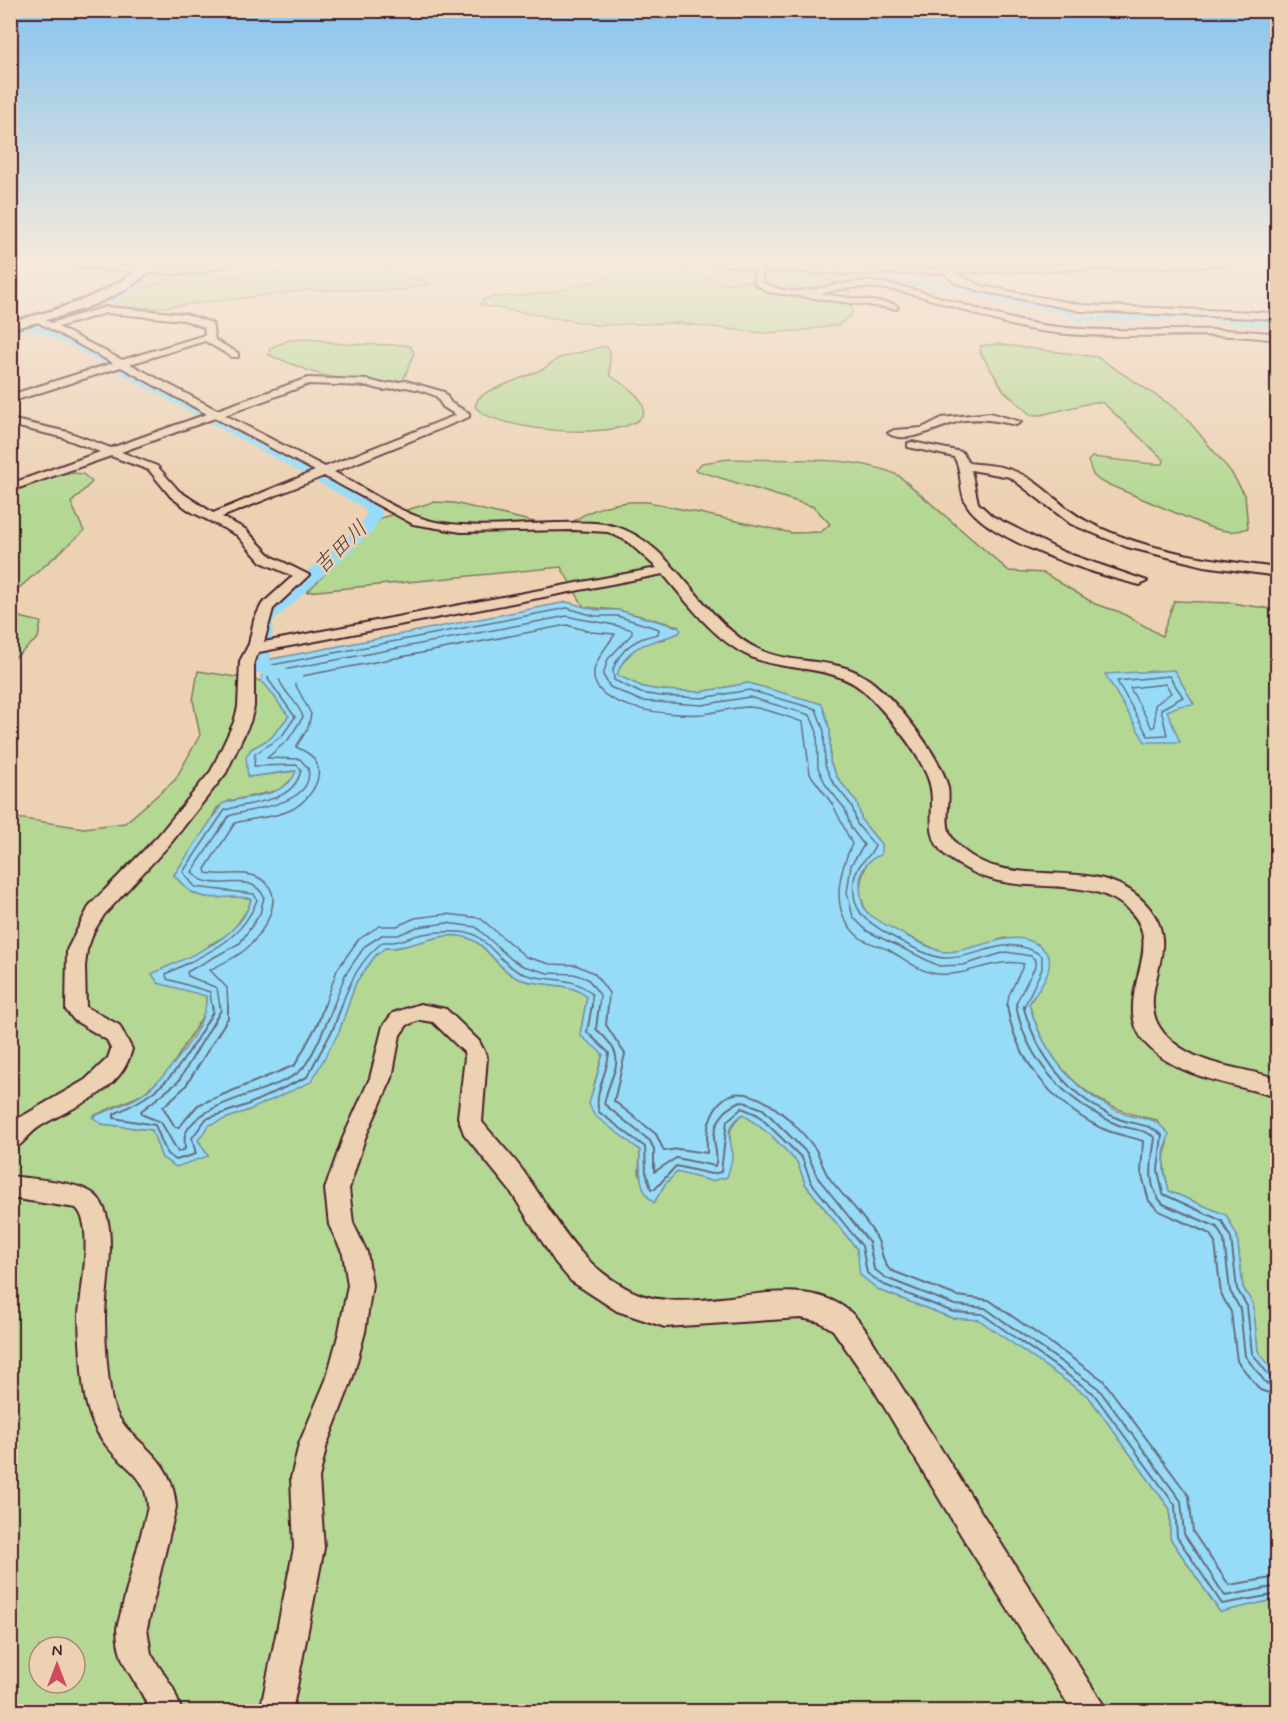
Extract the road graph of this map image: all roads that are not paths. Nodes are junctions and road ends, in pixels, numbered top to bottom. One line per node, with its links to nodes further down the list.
1 (80, 342): 5 (street)
2 (190, 342): 5 (street)
3 (212, 342): 4 (street)
4 (235, 355)
5 (121, 364): 6 (street); 7 (street)
6 (10, 399)
7 (214, 413): 12 (street); 14 (street); 14 (street)
8 (10, 422): 12 (street)
9 (1016, 422): 10 (street)
10 (894, 433)
11 (912, 445): 13 (street)
12 (108, 451): 15 (street); 16 (street)
13 (965, 466): 18 (street); 19 (street)
14 (321, 472): 16 (street); 17 (street)
15 (10, 488)
16 (215, 516): 20 (street)
17 (665, 570): 20 (street); 21 (street)
18 (1278, 573)
19 (1140, 581)
20 (251, 649): 22 (street)
21 (1278, 1089)
22 (10, 1141)
23 (10, 1187): 24 (street)
24 (166, 1712)
25 (276, 1712): 26 (street)
26 (1092, 1712)

